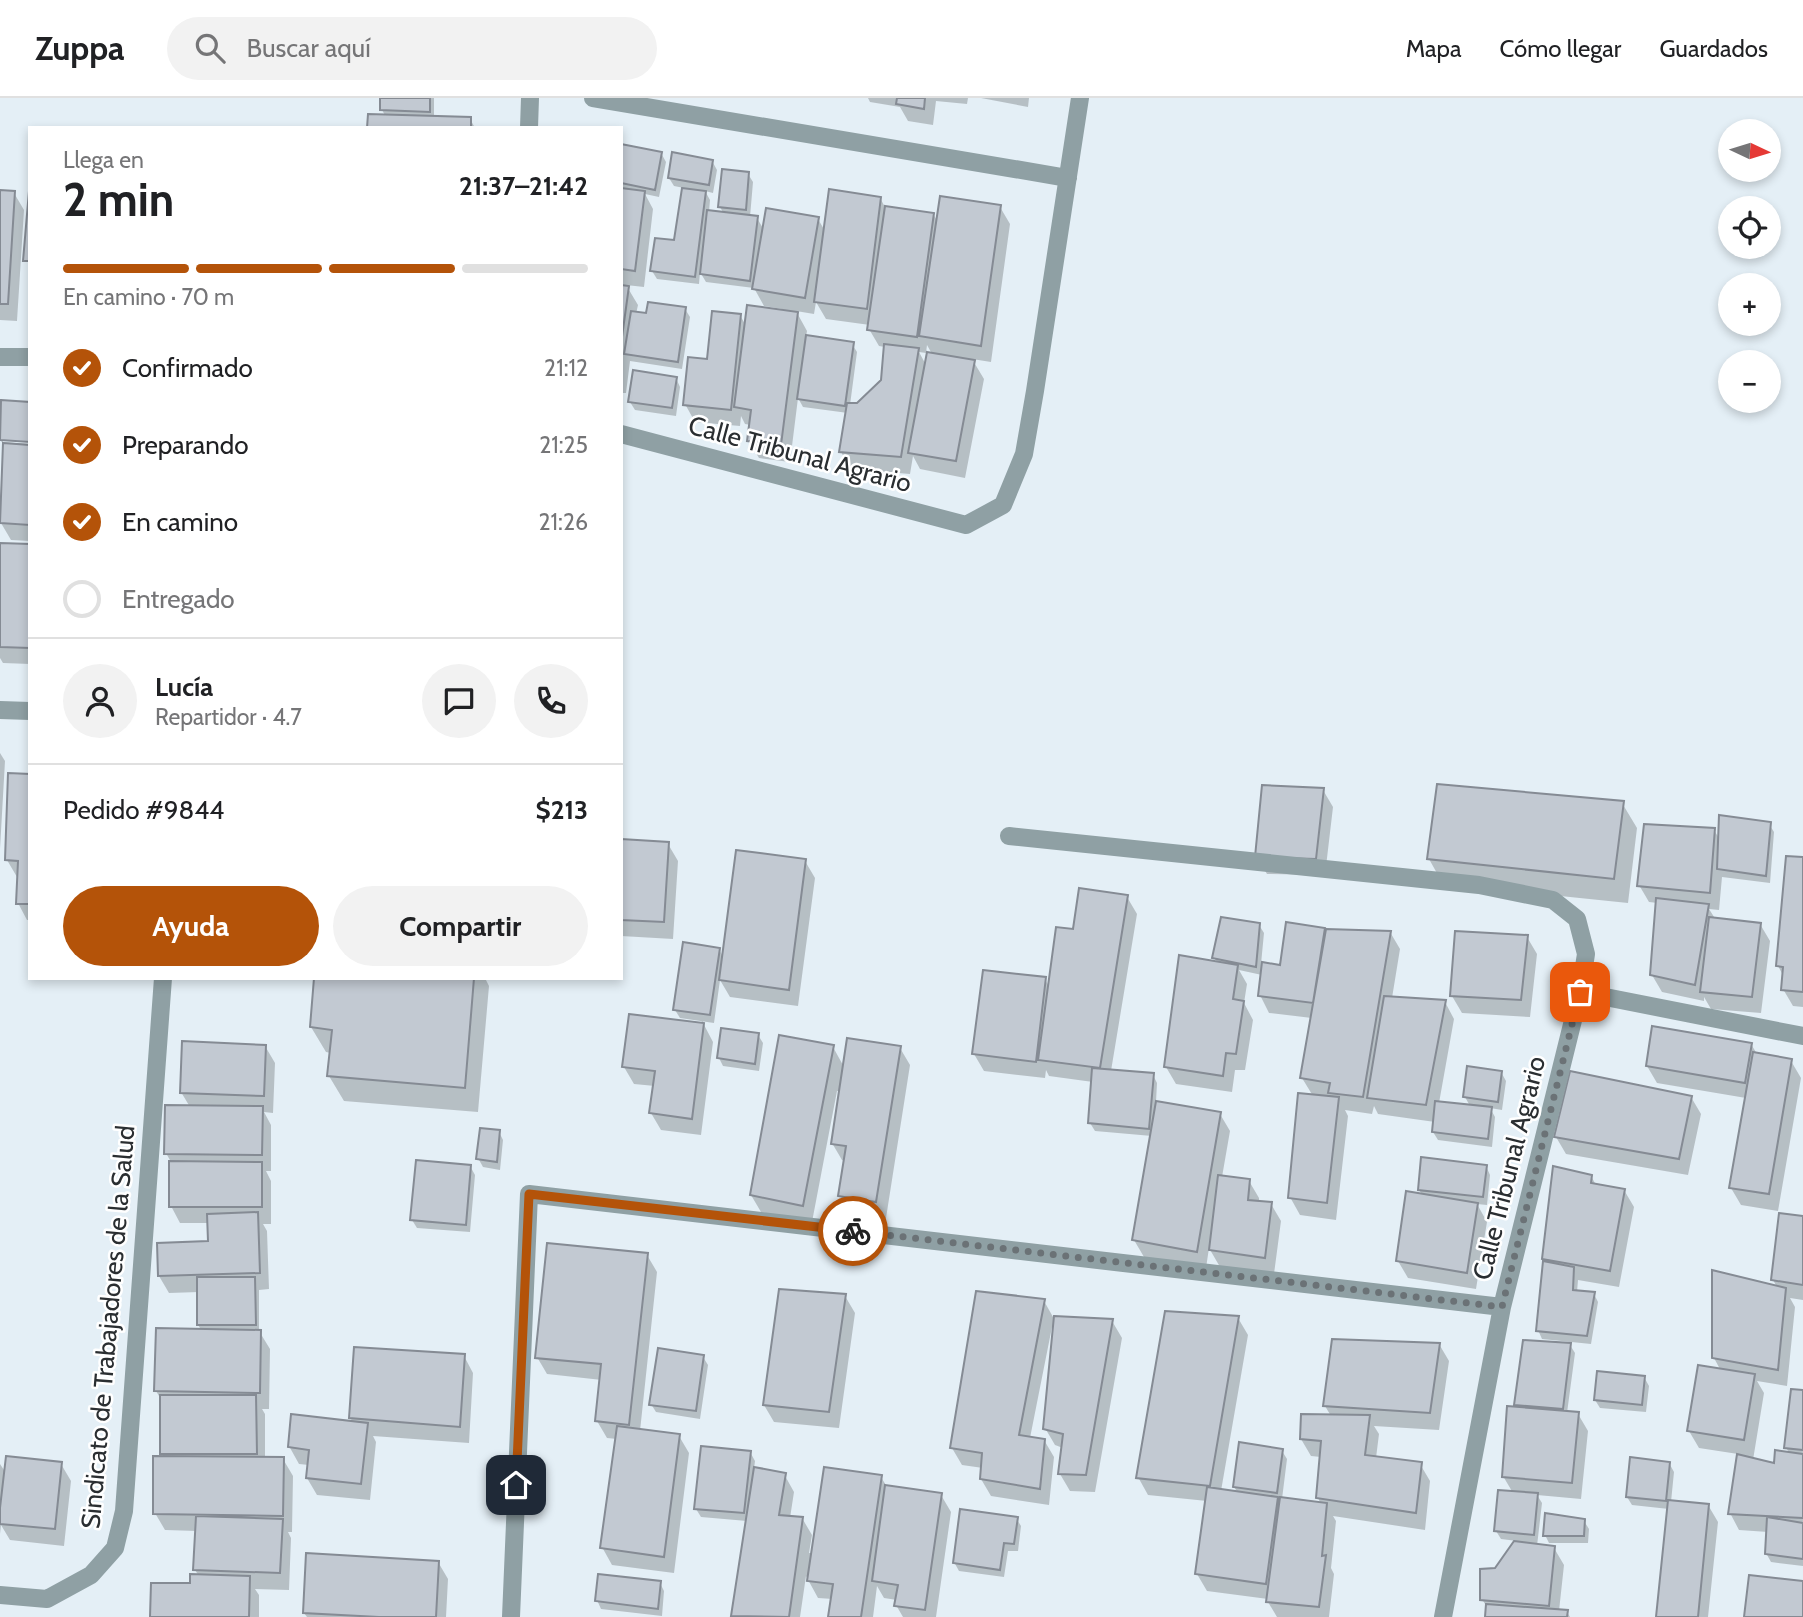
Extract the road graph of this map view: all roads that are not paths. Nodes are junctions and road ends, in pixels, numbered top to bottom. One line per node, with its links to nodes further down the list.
1 (530, 98): 4 (street)
2 (593, 98): 5 (street)
3 (1080, 98): 5 (street)
4 (528, 126)
5 (1068, 178): 8 (street, Calle Tribunal Agrario)
6 (0, 356): 7 (street)
7 (28, 357)
8 (623, 435)
9 (0, 710): 10 (street)
10 (28, 711)
11 (1009, 836): 13 (street, Calle Tribunal Agrario)
12 (163, 980): 16 (street, Sindicato de Trabajadores de la Salud)
13 (1580, 992): 14 (street); 15 (street, Calle Tribunal Agrario)
14 (1803, 1036)
15 (1502, 1307): 17 (street); 18 (street, Calle Tribunal Agrario)
16 (0, 1595)
17 (511, 1617)
18 (1443, 1617)

